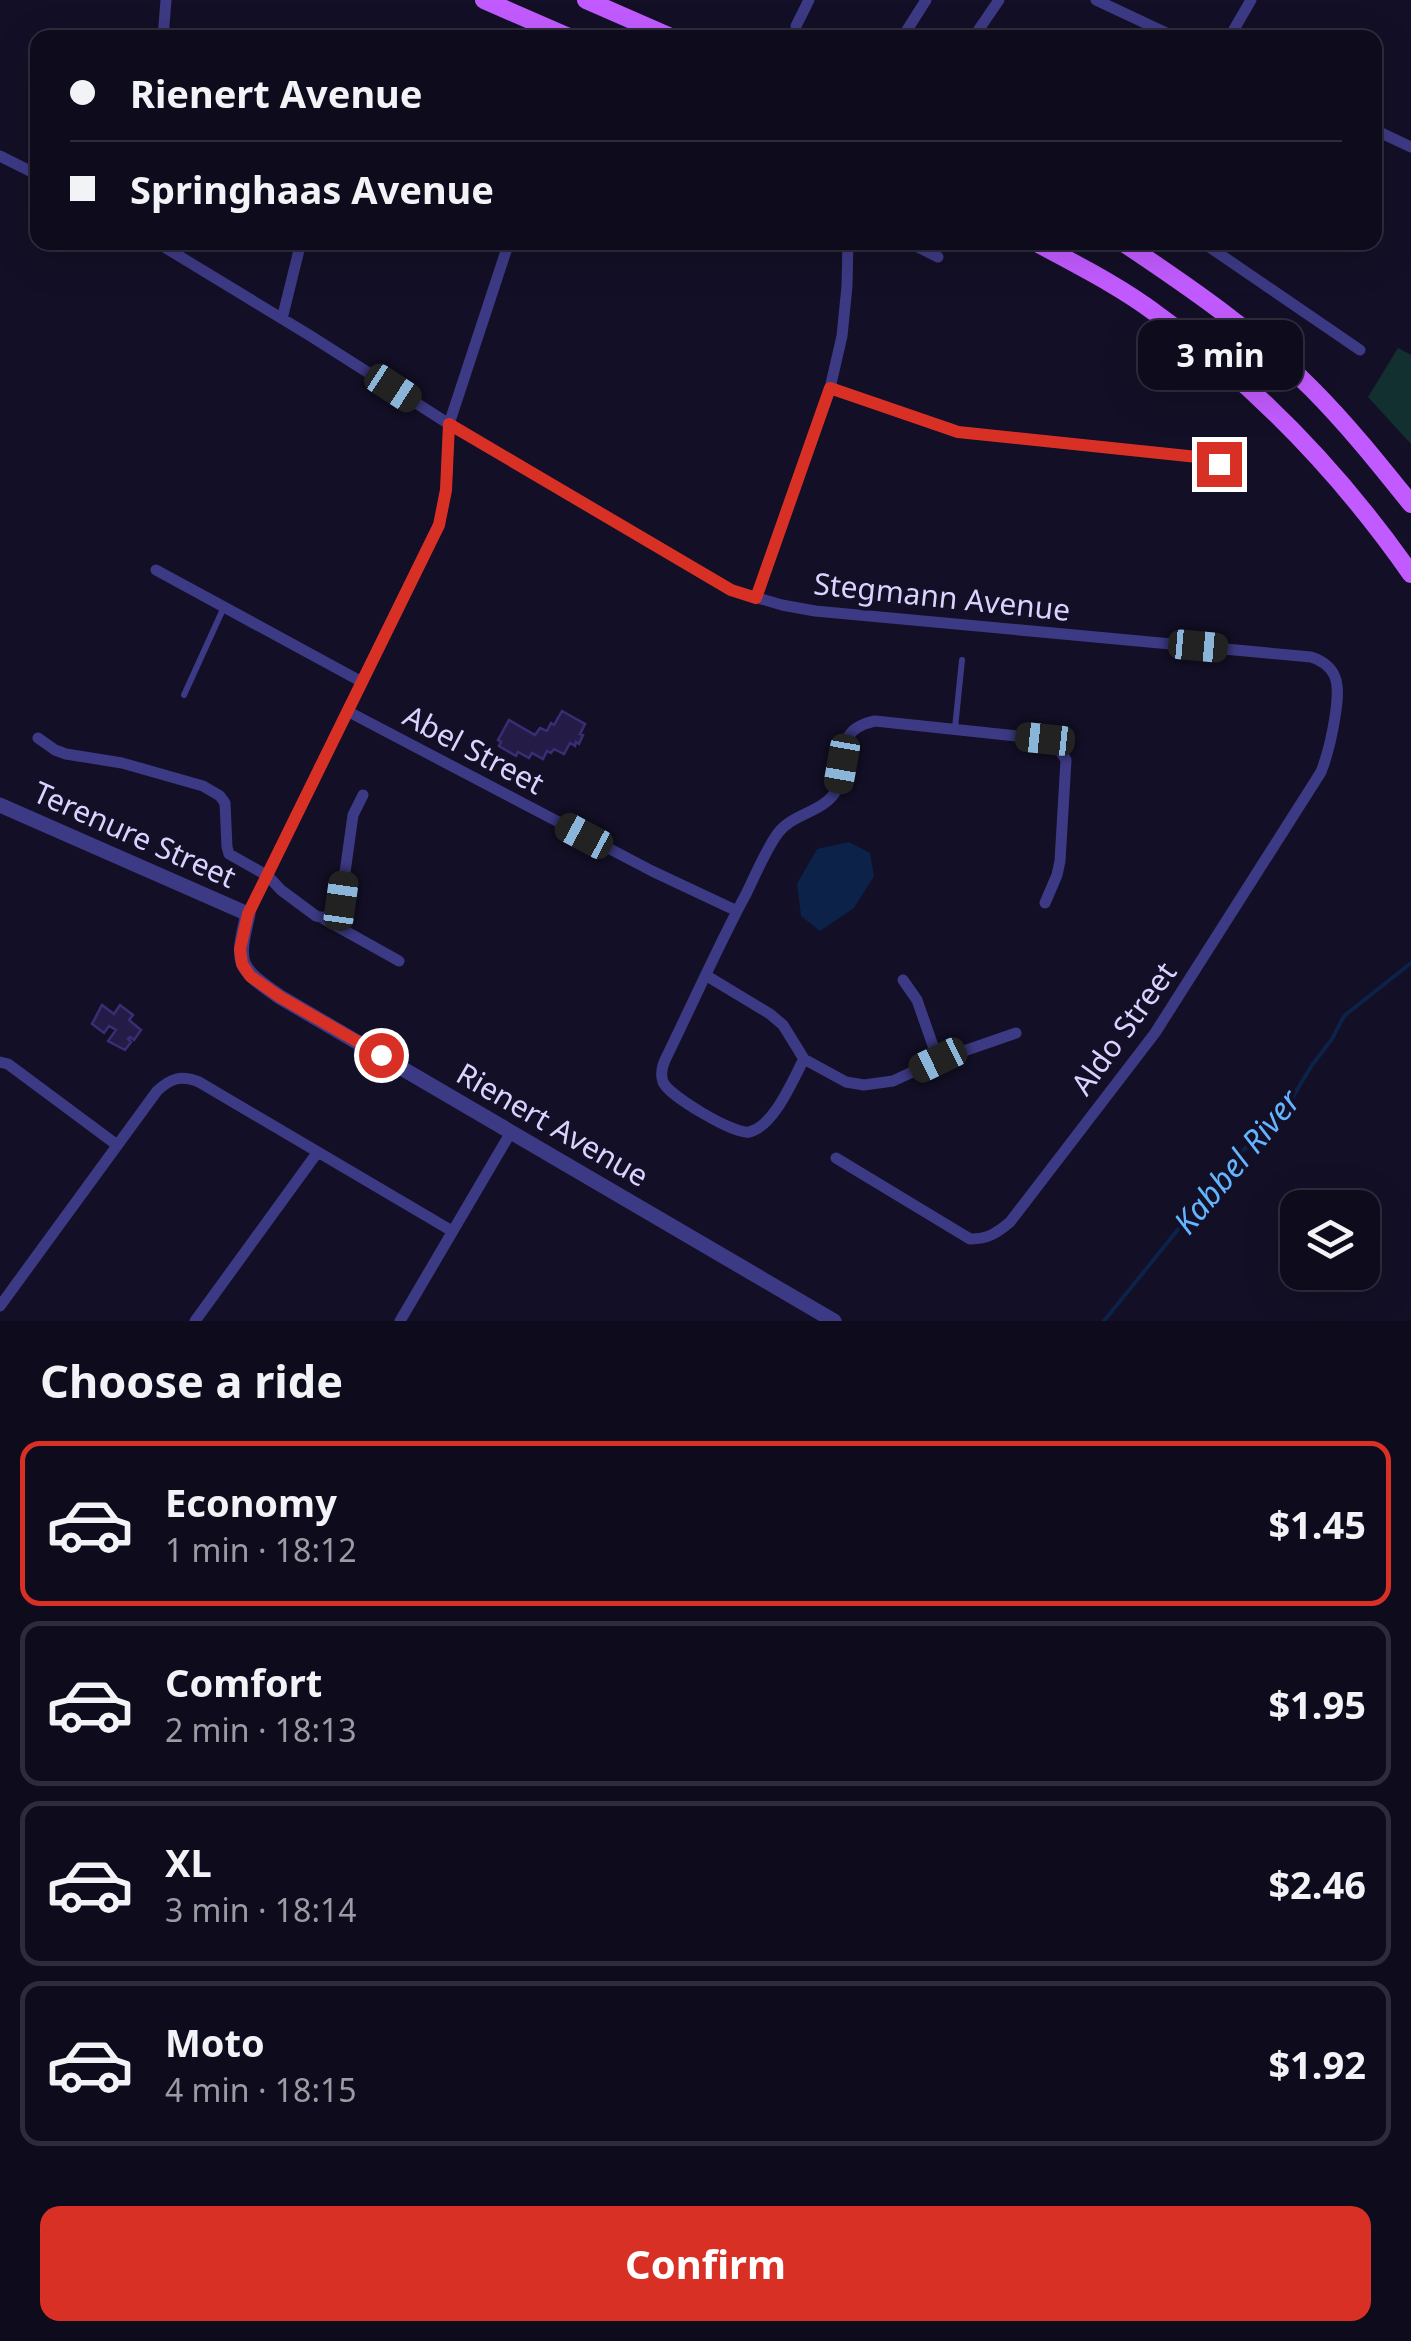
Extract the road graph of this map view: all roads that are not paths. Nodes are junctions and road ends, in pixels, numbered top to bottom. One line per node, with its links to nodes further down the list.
1 (166, 0): 10 (street)
2 (484, 0): 11 (main road)
3 (586, 0): 12 (main road)
4 (808, 0): 9 (street)
5 (926, 0): 13 (street)
6 (999, 0): 14 (street)
7 (1096, 0): 15 (street)
8 (1251, 0): 16 (street)
9 (796, 26)
10 (164, 30)
11 (553, 30)
12 (655, 30)
13 (907, 30)
14 (978, 30)
15 (1160, 30)
16 (1233, 30)
17 (1382, 134): 18 (street)
18 (1411, 148)
19 (0, 156): 20 (street)
20 (30, 171)
21 (168, 250): 30 (street, Stegmann Avenue)
22 (300, 250): 30 (street)
23 (506, 250): 33 (street)
24 (848, 250): 32 (street)
25 (924, 250): 29 (street)
26 (1049, 250): 37 (main road)
27 (1134, 250): 35 (main road)
28 (1214, 250): 31 (street)
29 (938, 257)
30 (282, 319): 33 (street, Stegmann Avenue)
31 (1360, 350)
32 (830, 388): 34 (street); 38 (street)
33 (449, 424): 38 (street, Stegmann Avenue); 42 (street)
34 (1228, 470)
35 (1411, 504)
36 (156, 570): 39 (street)
37 (1411, 574)
38 (756, 598): 41 (street, Stegmann Avenue)
39 (224, 608): 42 (street); 43 (lane)
40 (962, 660): 45 (lane)
41 (1334, 674): 64 (street, Aldo Street)
42 (362, 682): 44 (street)
43 (184, 695)
44 (349, 712): 49 (street); 51 (street, Abel Street)
45 (956, 730): 50 (street); 51 (street)
46 (38, 738): 49 (street)
47 (363, 795): 53 (street)
48 (0, 805): 52 (street, Terenure Street)
49 (268, 876): 52 (street); 53 (street)
50 (1045, 903)
51 (737, 910): 55 (street)
52 (248, 914): 61 (street, Rienert Avenue)
53 (322, 918): 54 (street)
54 (399, 961)
55 (706, 976): 58 (street); 58 (street)
56 (903, 980): 59 (street)
57 (1016, 1033): 59 (street)
58 (804, 1059): 59 (street)
59 (938, 1060)
60 (0, 1062): 62 (street)
61 (511, 1132): 65 (street); 69 (street, Rienert Avenue)
62 (118, 1145): 63 (street); 66 (street)
63 (317, 1152): 65 (street); 67 (street)
64 (836, 1158)
65 (452, 1231): 68 (street)
66 (0, 1306)
67 (195, 1321)
68 (400, 1321)
69 (834, 1321)

